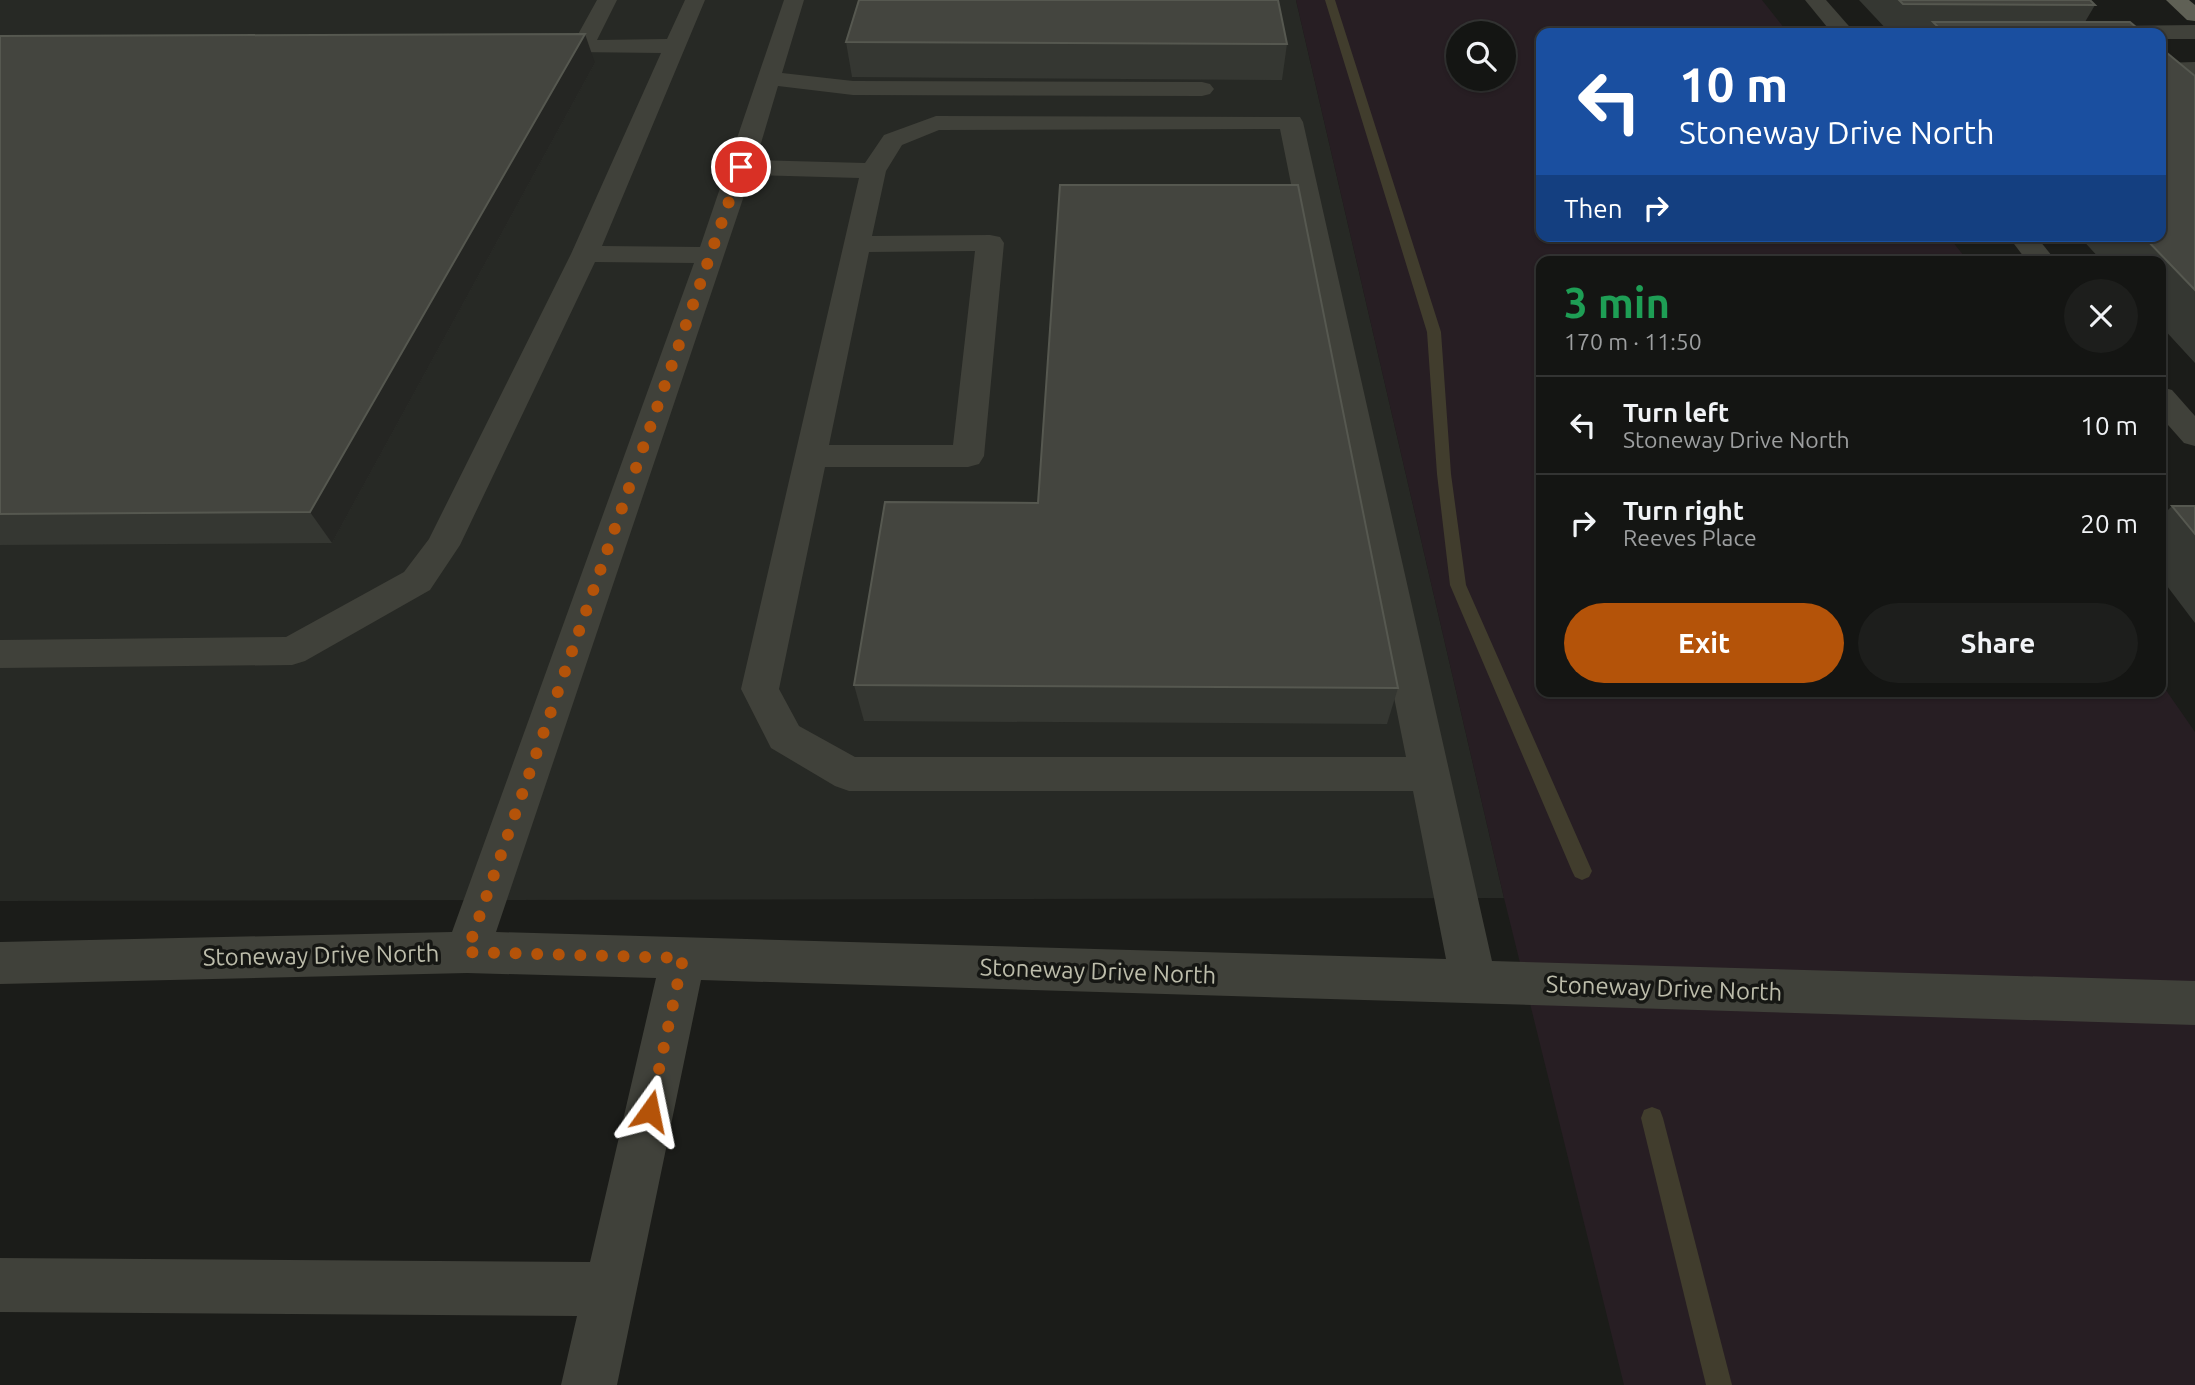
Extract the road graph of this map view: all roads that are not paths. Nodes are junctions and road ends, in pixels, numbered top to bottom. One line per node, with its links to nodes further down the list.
1 (607, 0): 12 (street)
2 (695, 0): 12 (street)
3 (794, 0): 15 (street)
4 (1815, 0): 8 (street)
5 (2176, 0): 6 (main road)
6 (2195, 15)
7 (2090, 16): 9 (street)
8 (1840, 28)
9 (2103, 28)
10 (2166, 32): 11 (street)
11 (2195, 32)
12 (675, 46): 21 (street)
13 (2195, 69): 14 (street)
14 (2166, 70)
15 (770, 78): 16 (street); 17 (street)
16 (1202, 89)
17 (741, 167): 18 (street); 22 (street)
18 (873, 171): 20 (street); 28 (street)
19 (2026, 242): 23 (street)
20 (858, 244): 26 (street); 26 (street)
21 (585, 254): 22 (street); 27 (street)
22 (710, 255): 29 (street)
23 (2038, 256)
24 (2166, 403): 25 (street)
25 (2195, 436)
26 (811, 456): 28 (street)
27 (0, 654)
28 (1430, 774): 32 (street)
29 (467, 952): 30 (street, Stoneway Drive North); 31 (street, Stoneway Drive North)
30 (683, 958): 32 (street, Stoneway Drive North); 35 (street)
31 (0, 963)
32 (1474, 983): 33 (street, Stoneway Drive North)
33 (2195, 1003)
34 (0, 1285): 35 (street)
35 (611, 1289): 36 (street)
36 (589, 1385)

